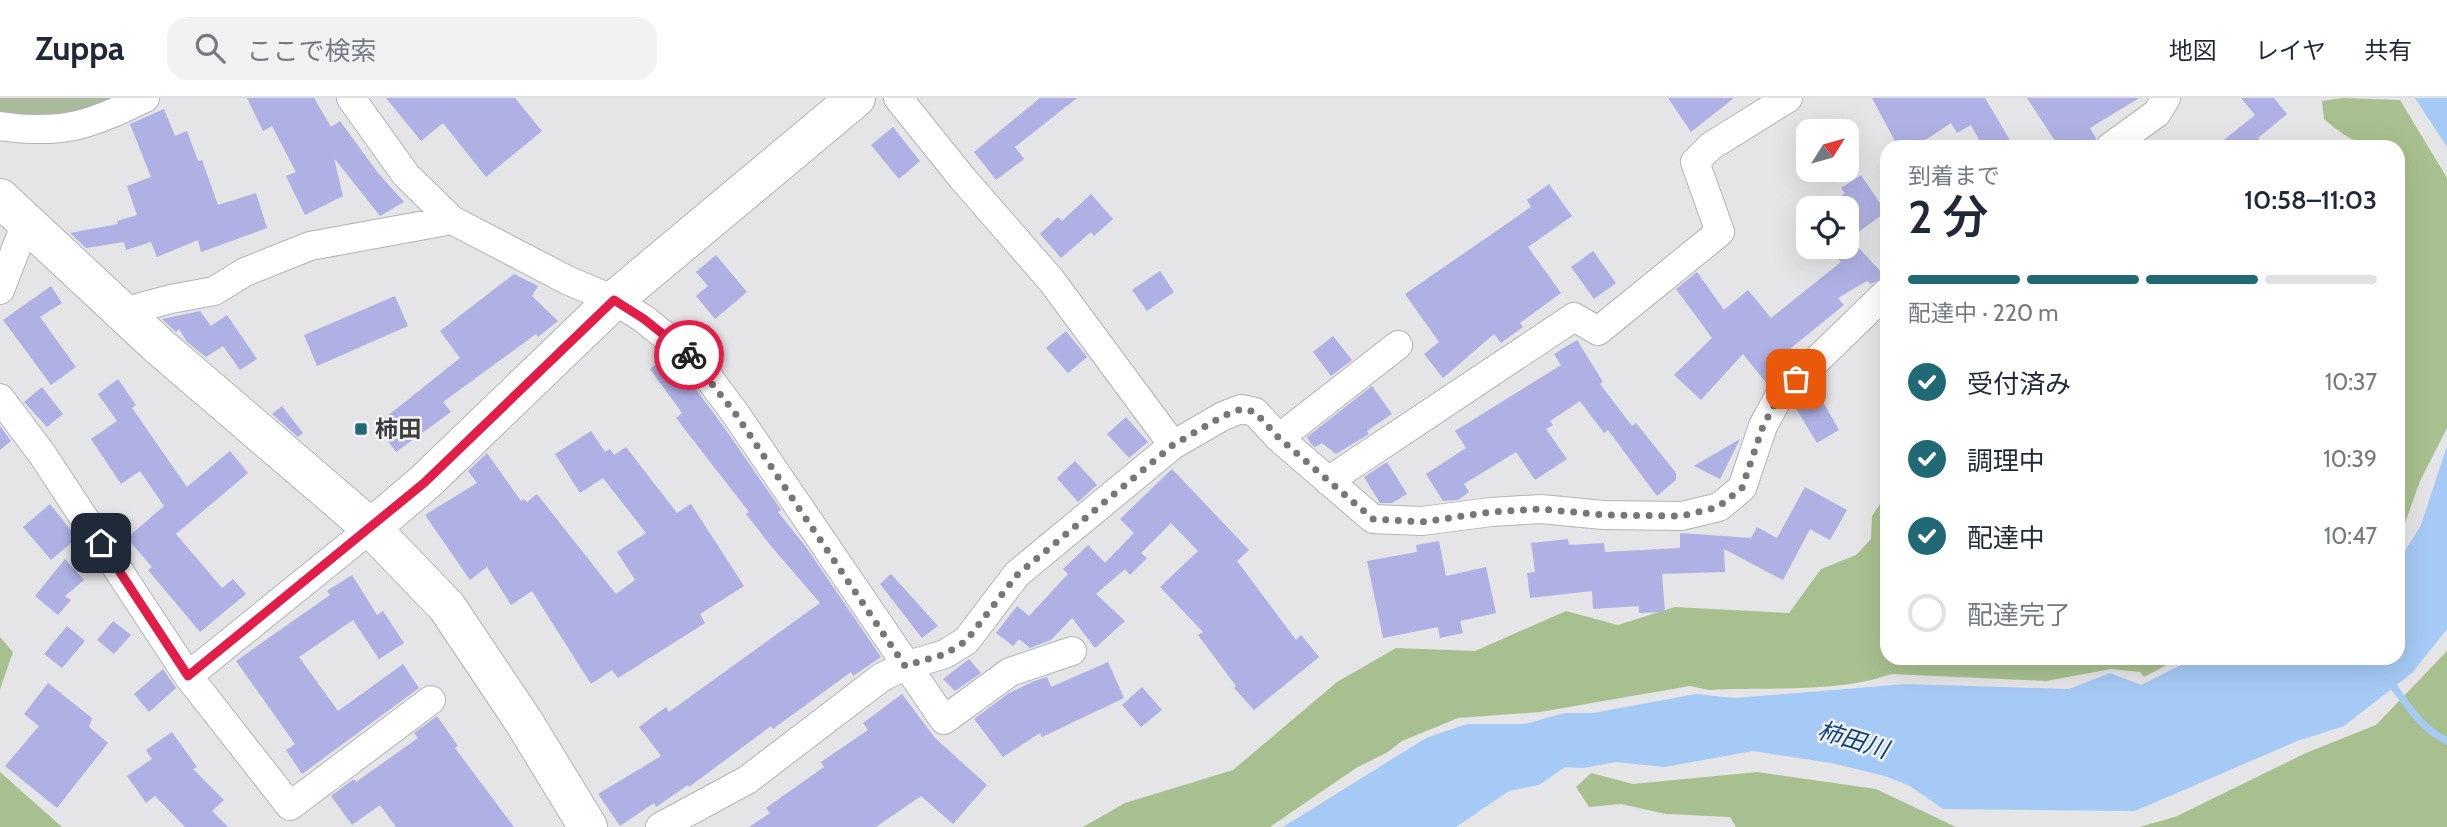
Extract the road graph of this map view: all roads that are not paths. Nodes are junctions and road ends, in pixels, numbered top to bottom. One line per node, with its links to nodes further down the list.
1 (145, 98): 7 (street)
2 (351, 98): 10 (street)
3 (856, 98): 13 (street)
4 (898, 98): 18 (street)
5 (1788, 98): 19 (street)
6 (2166, 98): 8 (street)
7 (0, 126)
8 (2120, 140)
9 (13, 210): 11 (street); 14 (street)
10 (452, 220): 13 (street); 14 (street)
11 (0, 290)
12 (1880, 298): 19 (street)
13 (614, 300): 20 (street); 22 (street)
14 (122, 312): 20 (street)
15 (1398, 345): 17 (street)
16 (0, 398): 23 (street)
17 (1279, 438): 18 (street); 19 (street)
18 (1173, 445): 22 (street)
19 (1328, 481)
20 (371, 528): 23 (street); 25 (street)
21 (1072, 651): 22 (street)
22 (905, 666): 26 (street)
23 (188, 676): 24 (street)
24 (431, 700)
25 (588, 827)
26 (660, 827)

